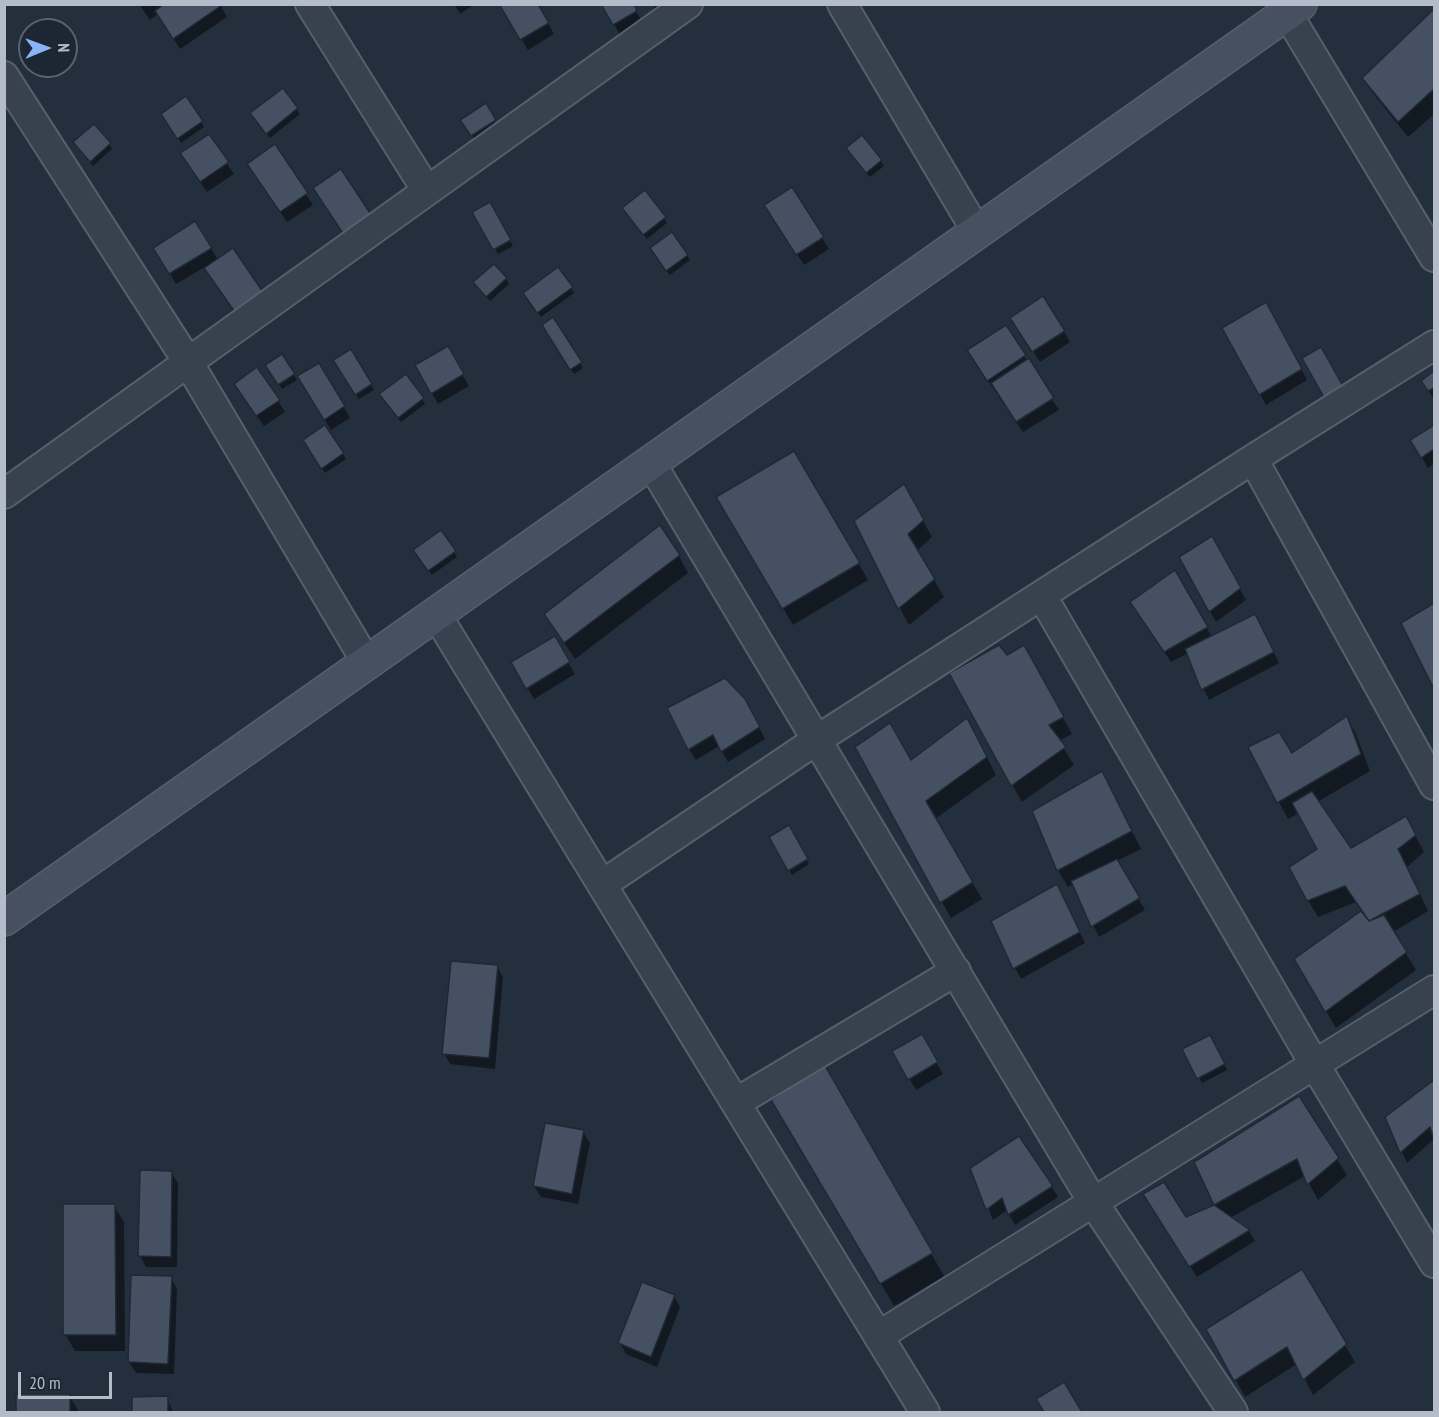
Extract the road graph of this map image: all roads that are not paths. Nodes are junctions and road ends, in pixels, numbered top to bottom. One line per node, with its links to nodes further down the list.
1 (310, 4): 6 (street)
2 (688, 4): 6 (street)
3 (842, 4): 7 (street)
4 (1293, 9): 7 (main road); 8 (street)
5 (4, 76): 10 (street)
6 (427, 191): 10 (street)
7 (977, 232): 12 (main road)
8 (1434, 257)
9 (1434, 345): 11 (street)
10 (188, 362): 13 (street); 16 (street)
11 (1253, 459): 14 (street); 18 (street)
12 (651, 463): 15 (main road); 17 (street)
13 (4, 494)
14 (1042, 596): 17 (street); 23 (street)
15 (436, 614): 16 (main road); 19 (street)
16 (368, 663): 20 (main road)
17 (818, 739): 19 (street); 21 (street)
18 (1434, 785)
19 (603, 884): 24 (street)
20 (4, 919)
21 (956, 971): 24 (street); 25 (street)
22 (1434, 990): 23 (street)
23 (1315, 1065): 25 (street); 26 (street)
24 (737, 1102): 27 (street)
25 (1093, 1202): 27 (street); 29 (street)
26 (1434, 1263)
27 (880, 1335): 28 (street)
28 (925, 1413)
29 (1233, 1413)

